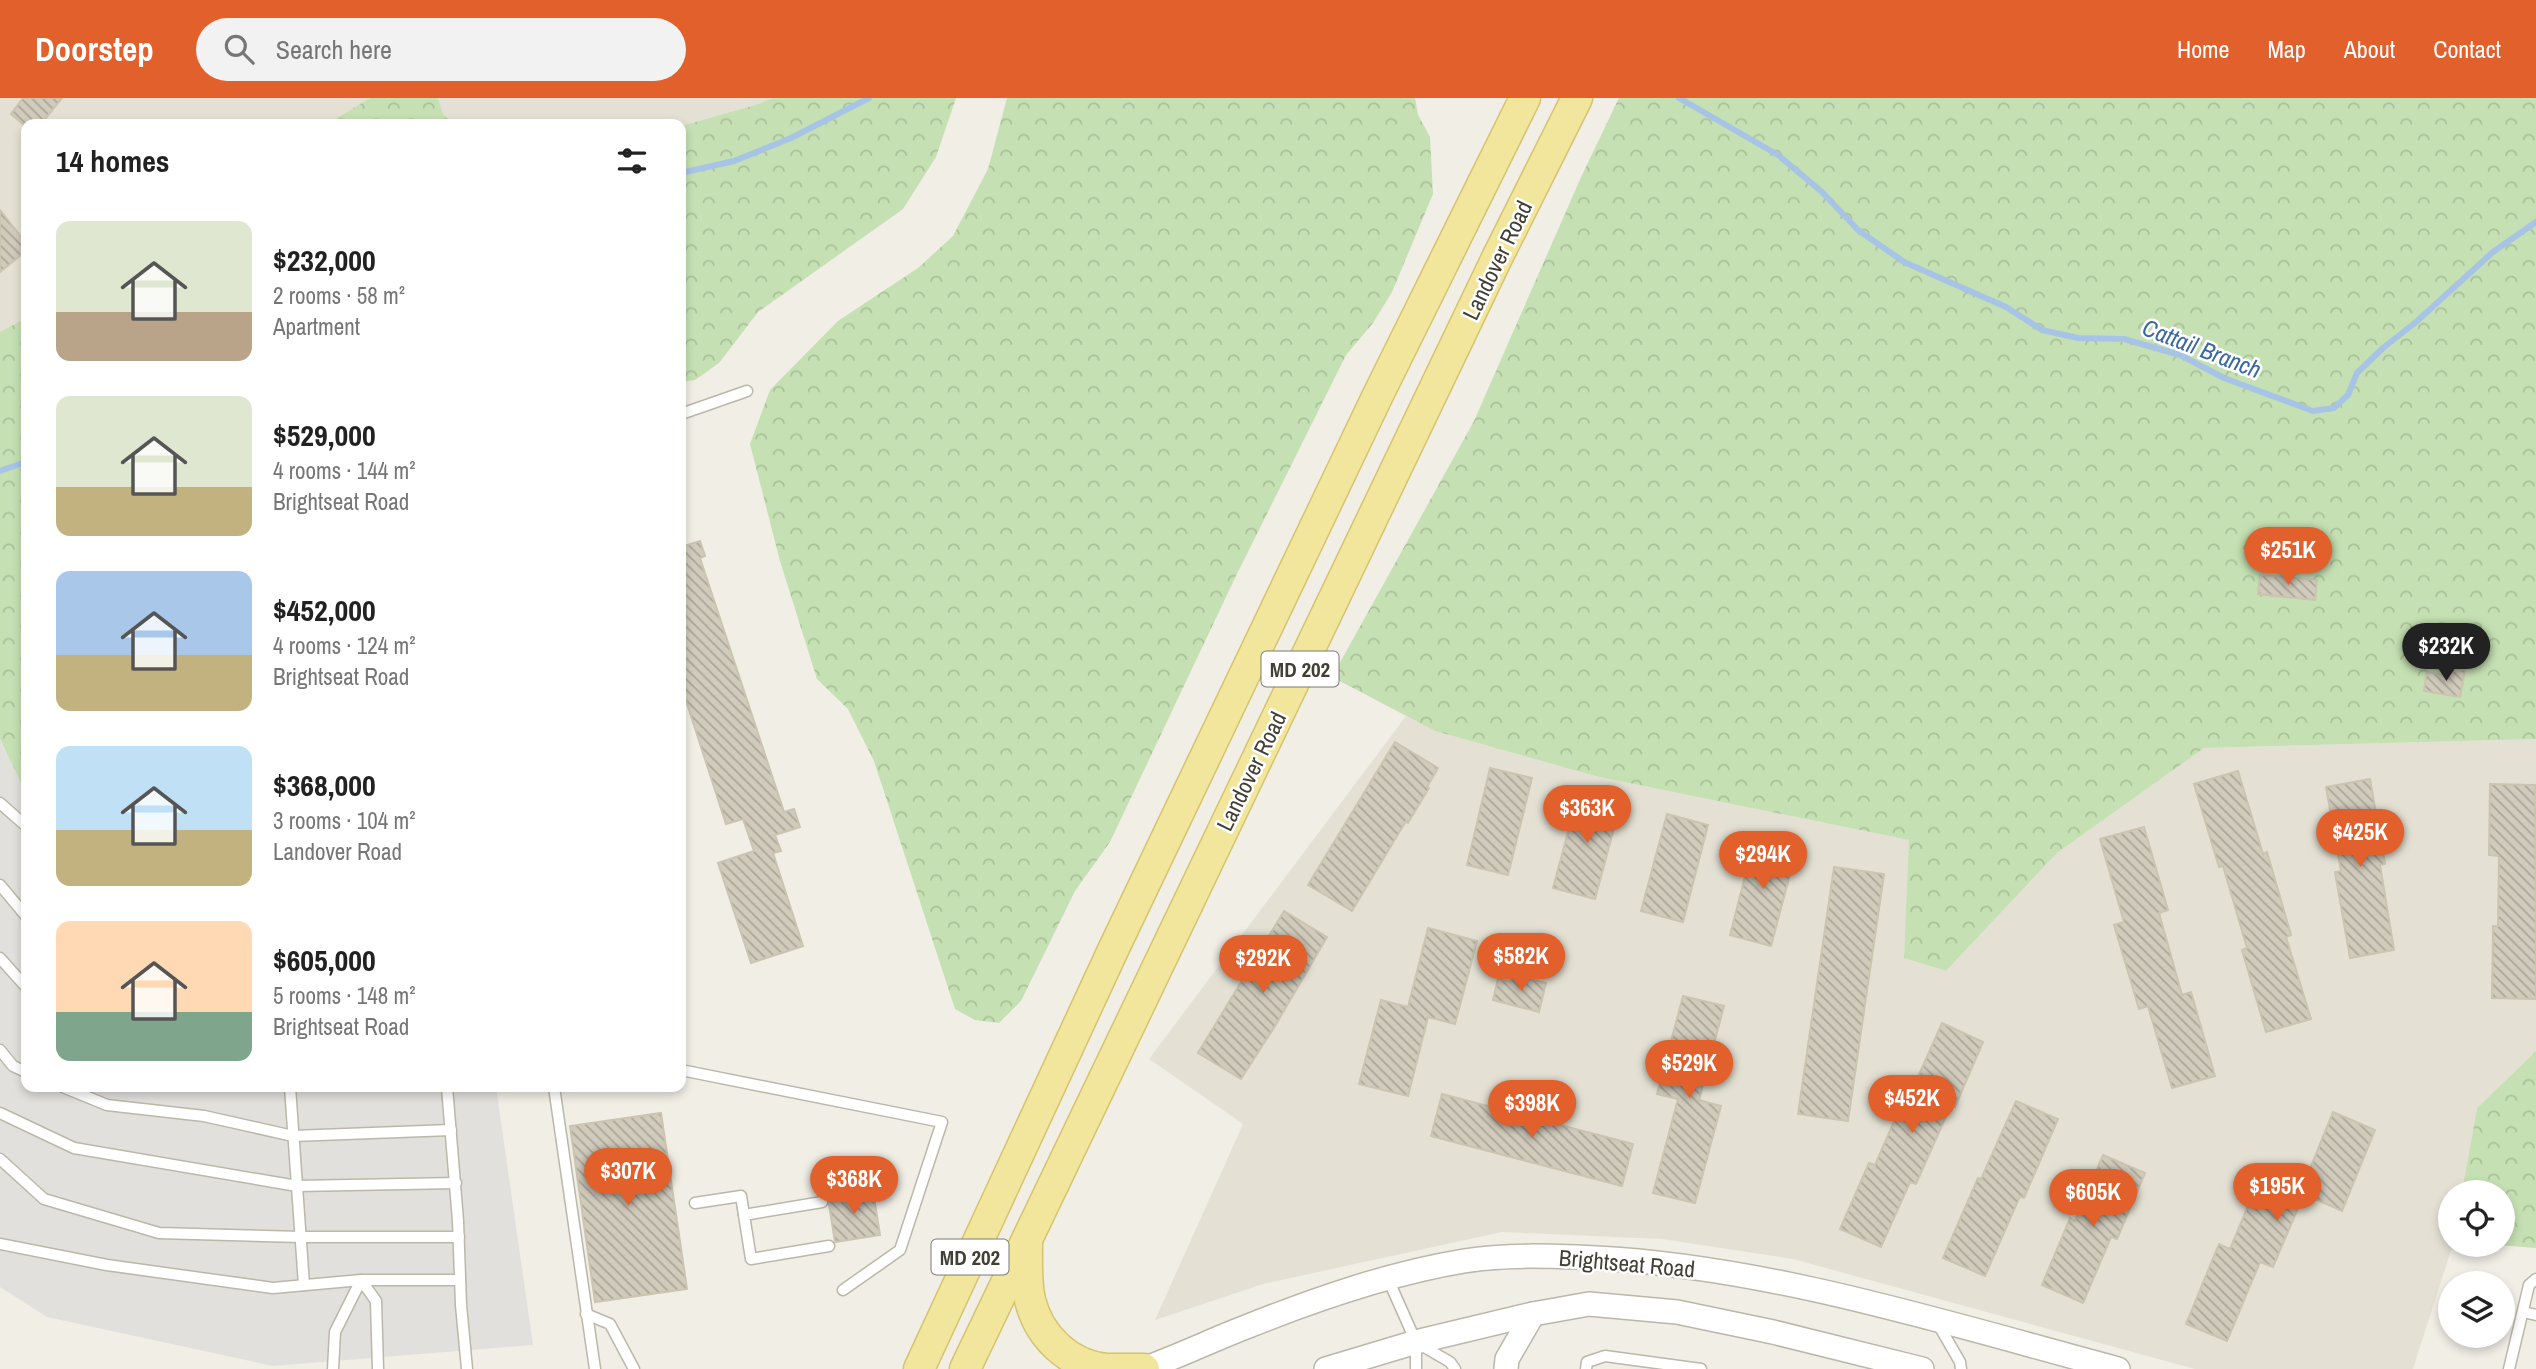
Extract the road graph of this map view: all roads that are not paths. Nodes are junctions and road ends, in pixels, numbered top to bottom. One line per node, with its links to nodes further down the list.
1 (1525, 98): 49 (main road, Landover Road / MD 202)
2 (1576, 98): 29 (main road, Landover Road / MD 202)
3 (747, 391): 4 (lane)
4 (686, 412)
5 (0, 803): 6 (lane)
6 (21, 822)
7 (0, 885): 8 (lane)
8 (21, 910)
9 (0, 958): 10 (lane)
10 (21, 981)
11 (0, 1050): 12 (lane)
12 (21, 1070)
13 (686, 1071): 37 (lane)
14 (75, 1092): 20 (lane)
15 (290, 1092): 20 (lane)
16 (447, 1092): 19 (lane)
17 (555, 1092): 39 (lane)
18 (0, 1113): 23 (lane)
19 (451, 1130): 20 (lane); 22 (lane)
20 (293, 1136): 23 (lane)
21 (0, 1159): 27 (lane)
22 (456, 1183): 23 (lane); 28 (lane)
23 (297, 1186): 27 (lane)
24 (822, 1202): 26 (lane)
25 (695, 1203): 26 (lane)
26 (744, 1215): 31 (lane)
27 (301, 1237): 28 (lane); 36 (lane)
28 (459, 1237): 35 (lane)
29 (1027, 1240): 50 (main road, Landover Road / MD 202); 51 (main road)
30 (0, 1244): 36 (lane)
31 (829, 1246)
32 (1388, 1279): 42 (street, Brightseat Road); 43 (lane); 51 (street, Brightseat Road)
33 (2536, 1279): 38 (lane)
34 (361, 1280): 35 (lane); 36 (lane); 44 (lane); 45 (lane)
35 (460, 1280): 46 (lane)
36 (304, 1285)
37 (843, 1290)
38 (2523, 1312): 41 (lane); 61 (lane)
39 (586, 1314): 47 (lane); 48 (lane)
40 (1533, 1314): 43 (street, Brightseat Road); 55 (street); 58 (street, Brightseat Road)
41 (2536, 1315)
42 (1936, 1321): 59 (lane); 60 (street, Brightseat Road)
43 (1416, 1342): 52 (street, Brightseat Road); 53 (lane); 54 (lane)
44 (333, 1369)
45 (378, 1369)
46 (467, 1369)
47 (595, 1369)
48 (634, 1369)
49 (919, 1369)
50 (965, 1369)
51 (1144, 1369)
52 (1326, 1369)
53 (1416, 1369)
54 (1455, 1369)
55 (1506, 1369)
56 (1586, 1369): 57 (lane)
57 (1702, 1369)
58 (1922, 1369)
59 (1961, 1369)
60 (2118, 1369)
61 (2509, 1369)

